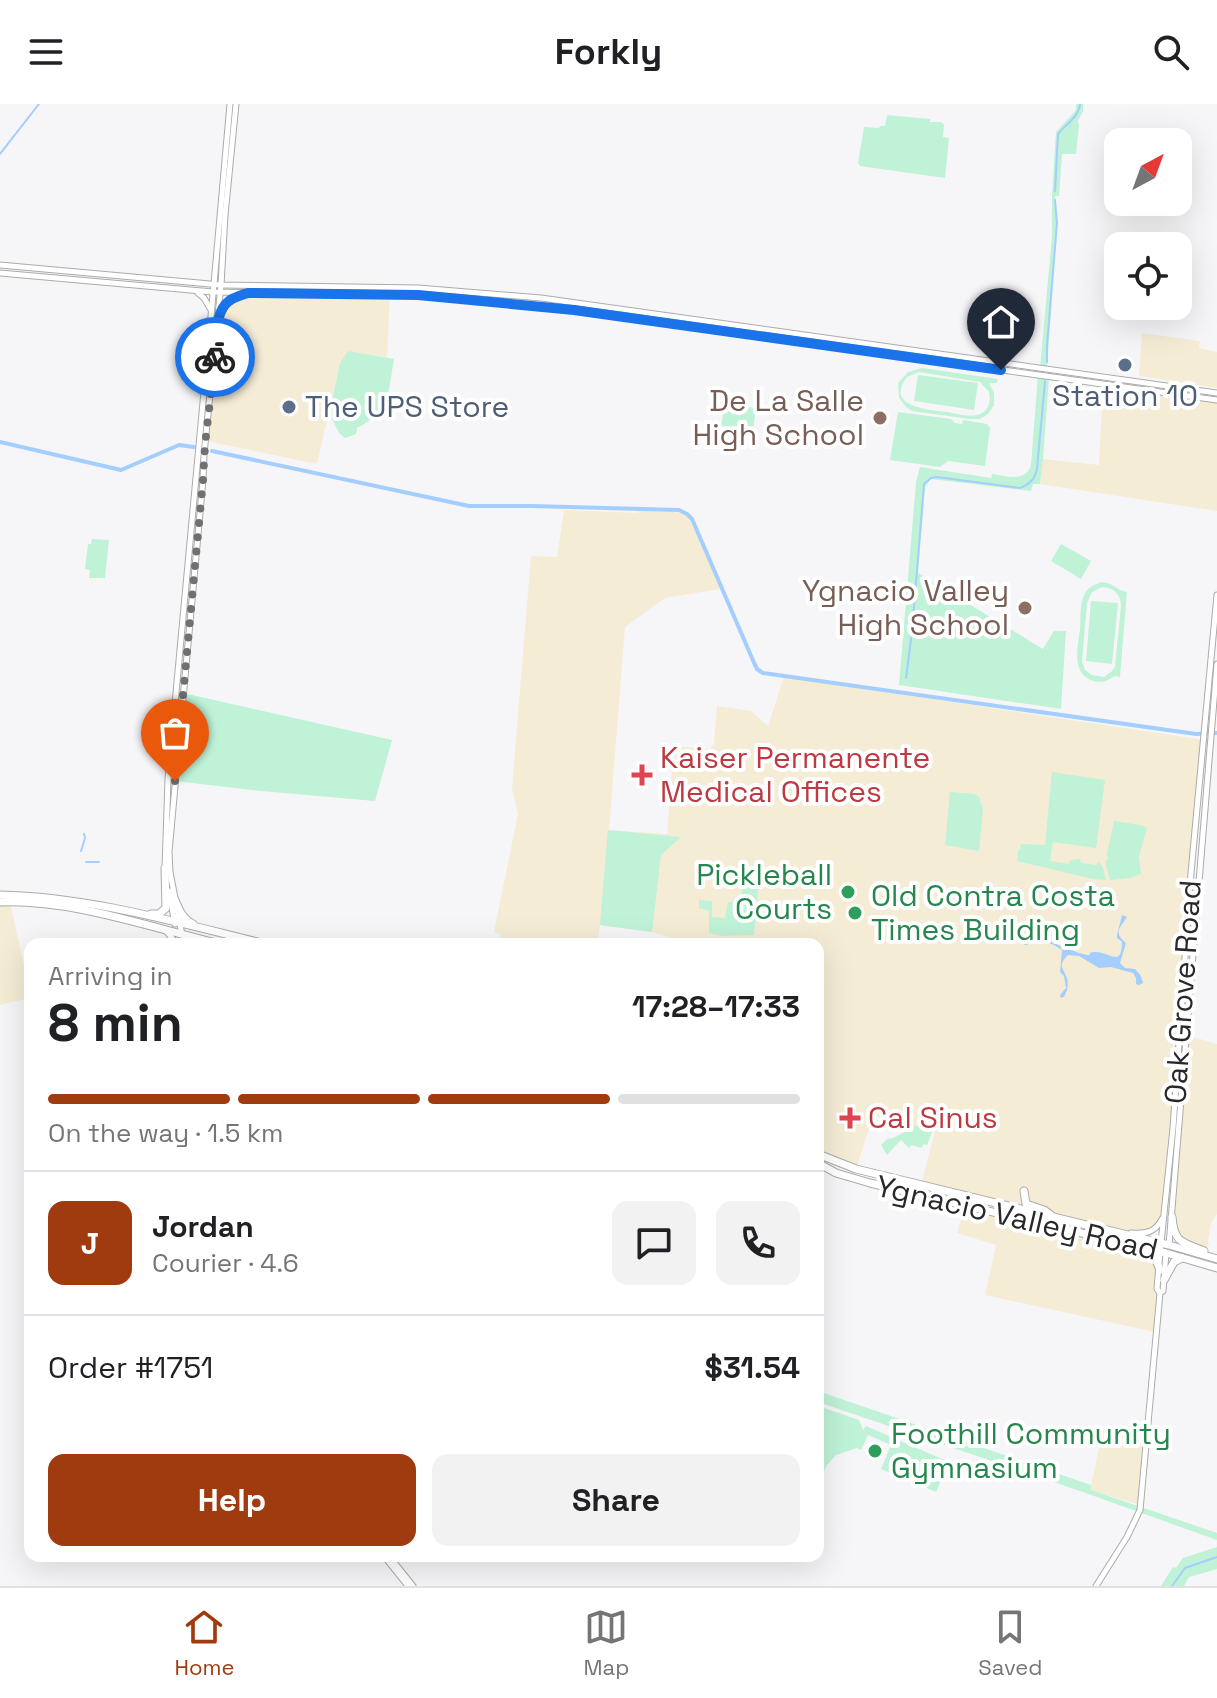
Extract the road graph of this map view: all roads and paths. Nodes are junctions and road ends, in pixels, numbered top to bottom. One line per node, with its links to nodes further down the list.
1 (233, 104): 4 (main road); 5 (main road)
2 (0, 265): 4 (main road)
3 (0, 273): 6 (main road)
4 (214, 284): 5 (main road); 7 (main road)
5 (221, 285): 8 (main road); 12 (main road)
6 (193, 291): 7 (main road); 10 (main road)
7 (213, 292): 8 (main road); 10 (main road)
8 (221, 293): 9 (main road); 11 (main road)
9 (248, 293): 11 (main road); 13 (main road)
10 (211, 311): 14 (main road)
11 (219, 320): 15 (main road)
12 (1217, 393)
13 (1217, 400)
14 (197, 468): 15 (main road); 20 (main road)
15 (203, 480): 22 (main road)
16 (1217, 595): 18 (main road, Oak Grove Road)
17 (1217, 664): 18 (main road, Oak Grove Road)
18 (1209, 729): 19 (main road, Oak Grove Road)
19 (1208, 741): 36 (main road, Oak Grove Road); 36 (main road, Oak Grove Road)
20 (165, 868): 24 (highway); 25 (main road)
21 (0, 895): 24 (highway)
22 (175, 900): 25 (main road); 27 (highway)
23 (0, 902): 26 (highway)
24 (129, 912): 25 (highway)
25 (177, 923): 27 (highway); 28 (main road)
26 (165, 930): 28 (highway); 29 (main road)
27 (213, 932): 32 (highway)
28 (180, 934): 30 (main road); 31 (highway)
29 (175, 938)
30 (181, 938)
31 (198, 938)
32 (240, 938)
33 (824, 1156): 35 (highway, Ygnacio Valley Road)
34 (824, 1166): 39 (highway, Ygnacio Valley Road)
35 (1011, 1207): 37 (highway, Ygnacio Valley Road); 37 (highway)
36 (1168, 1216): 38 (main road); 40 (main road, Oak Grove Road); 42 (highway)
37 (1052, 1217): 38 (highway, Ygnacio Valley Road)
38 (1121, 1233): 40 (highway, Ygnacio Valley Road)
39 (1144, 1248): 40 (highway, Ygnacio Valley Road); 44 (highway)
40 (1164, 1248): 41 (highway, Ygnacio Valley Road); 42 (highway, Ygnacio Valley Road); 44 (main road, Oak Grove Road); 45 (main road, Oak Grove Road)
41 (1183, 1257): 43 (highway, Ygnacio Valley Road); 45 (highway)
42 (1217, 1257)
43 (1217, 1268)
44 (1160, 1270): 46 (main road, Oak Grove Road)
45 (1164, 1280): 46 (main road, Oak Grove Road)
46 (1160, 1293): 49 (main road, Oak Grove Road)
47 (392, 1562): 48 (main road)
48 (410, 1586)
49 (1096, 1586)

